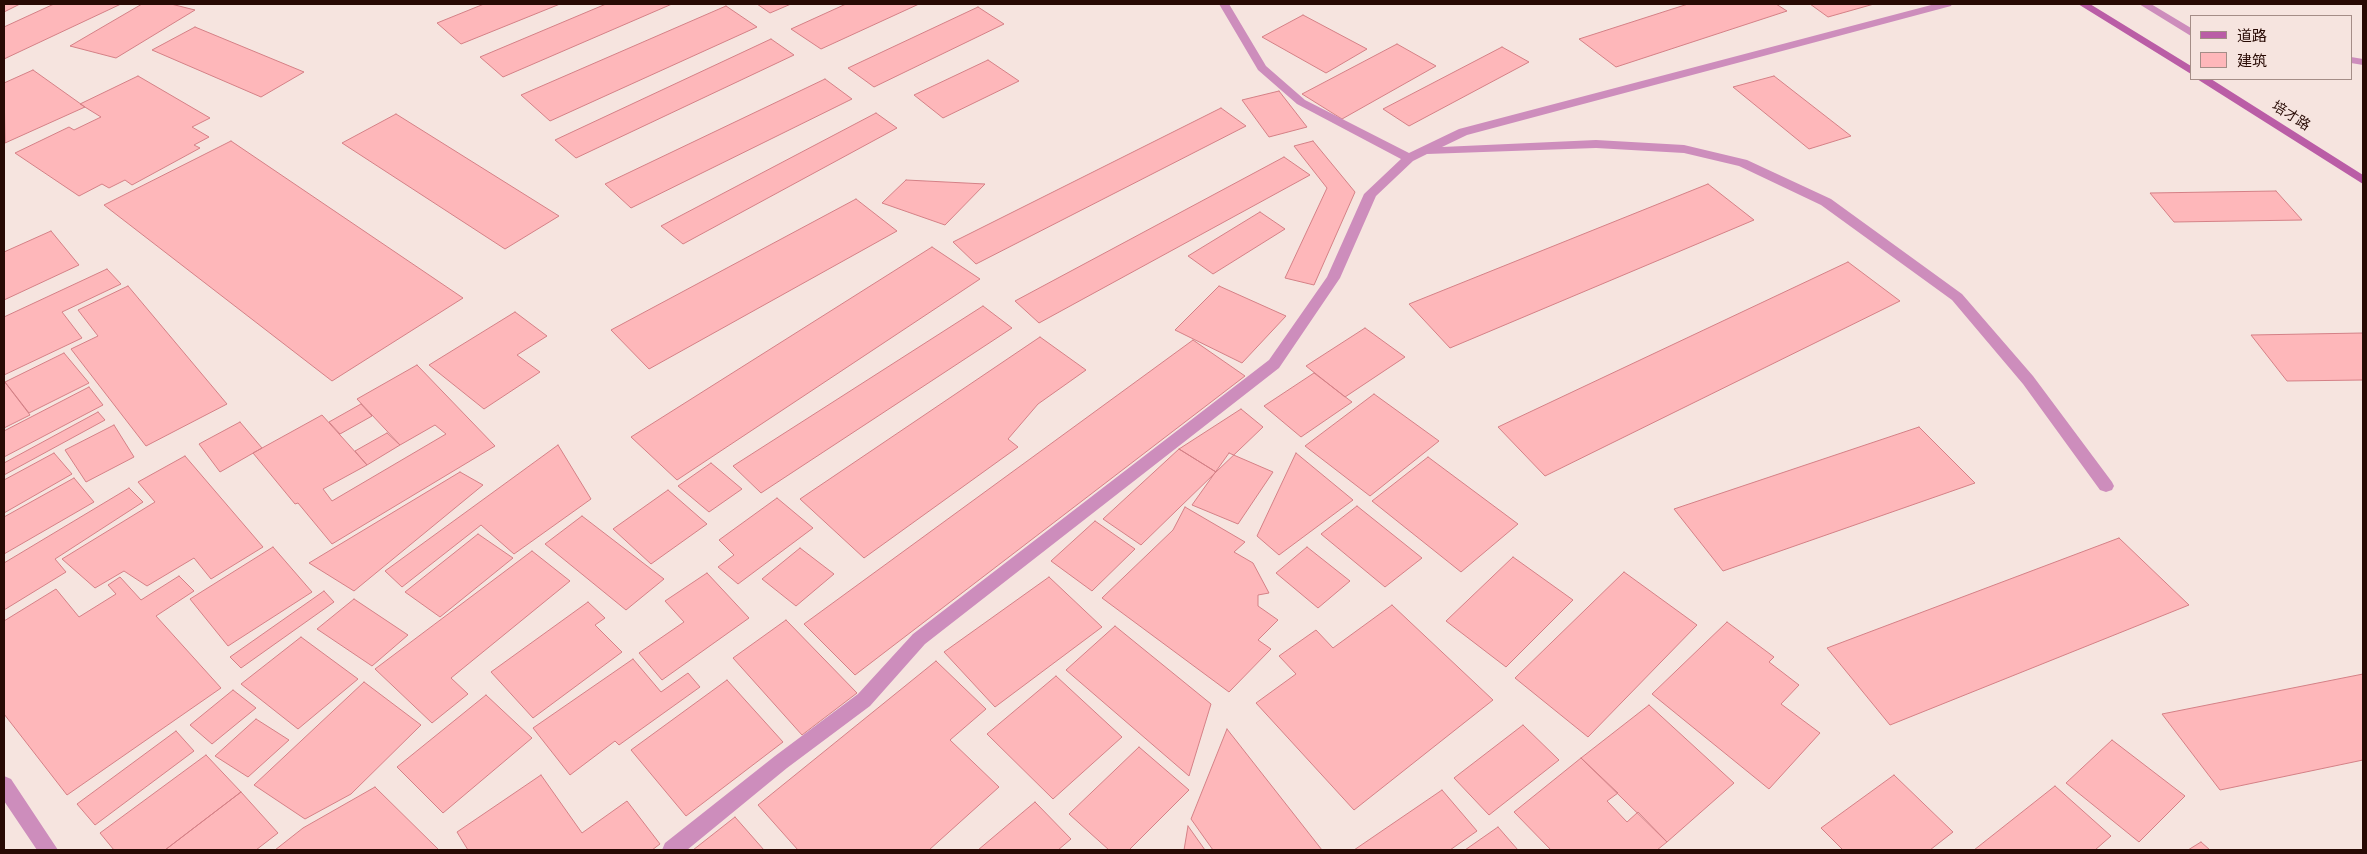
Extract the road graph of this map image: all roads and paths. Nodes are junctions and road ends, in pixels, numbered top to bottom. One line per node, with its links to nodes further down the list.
1 (1224, 4): 9 (street)
2 (1947, 4): 8 (street)
3 (2083, 4): 6 (street)
4 (2144, 4): 5 (street)
5 (2190, 32)
6 (2190, 70)
7 (2205, 80): 10 (street, 培才路)
8 (1425, 151): 9 (street); 11 (street)
9 (1409, 158): 14 (street)
10 (2363, 180)
11 (2106, 486)
12 (4, 785): 13 (street)
13 (48, 850)
14 (672, 850)

